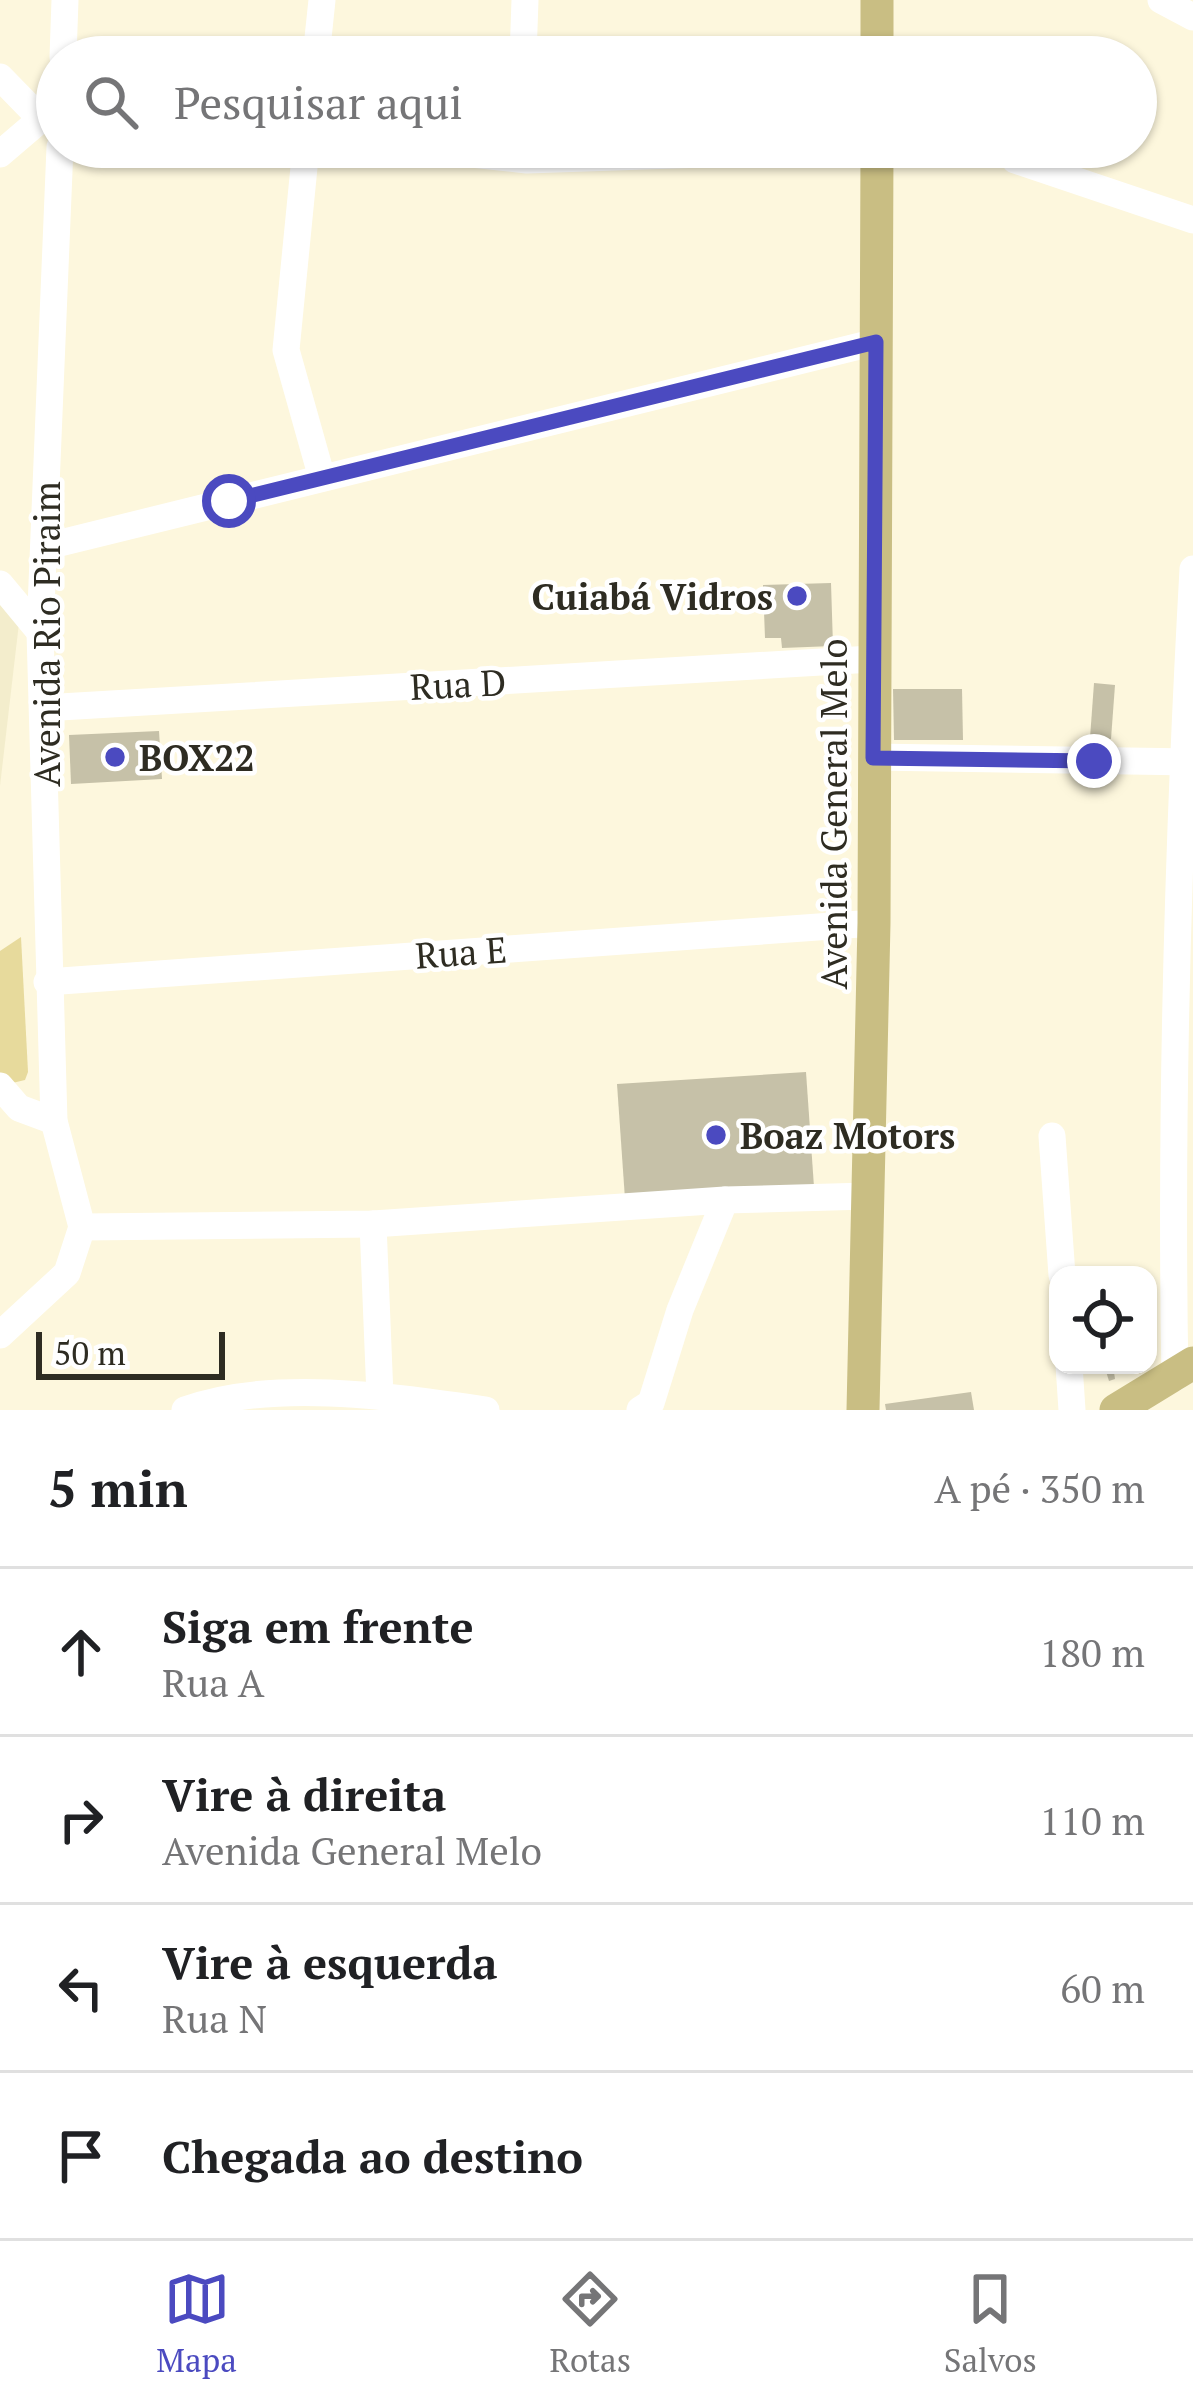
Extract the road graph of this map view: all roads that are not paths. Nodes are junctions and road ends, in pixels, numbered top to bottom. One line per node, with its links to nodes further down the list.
1 (65, 0): 7 (street)
2 (322, 0): 8 (street)
3 (525, 0): 9 (street)
4 (877, 0): 10 (main road)
5 (1161, 0): 6 (street)
6 (1193, 17)
7 (64, 36)
8 (318, 36)
9 (524, 36)
10 (877, 36)
11 (0, 77): 12 (street)
12 (36, 109)
13 (36, 129): 14 (street)
14 (0, 154)
15 (59, 168): 22 (street, Avenida Rio Piraim)
16 (304, 168): 21 (street)
17 (877, 168): 20 (main road, Avenida General Melo)
18 (1039, 168): 19 (street)
19 (1193, 220)
20 (876, 342): 21 (street); 26 (main road, Avenida General Melo)
21 (322, 478): 22 (street)
22 (44, 547): 25 (street, Avenida Rio Piraim)
23 (1193, 569): 29 (street)
24 (0, 584): 25 (street)
25 (40, 632): 27 (street, Avenida Rio Piraim)
26 (872, 659): 27 (street, Rua D); 28 (main road, Avenida General Melo)
27 (43, 708): 31 (street, Avenida Rio Piraim)
28 (873, 758): 29 (street); 30 (main road, Avenida General Melo)
29 (1188, 763): 41 (street)
30 (874, 923): 31 (street, Rua E); 35 (main road, Avenida General Melo)
31 (47, 982): 33 (street, Avenida Rio Piraim)
32 (0, 1086): 33 (street)
33 (54, 1121): 38 (street, Avenida Rio Piraim)
34 (1052, 1136): 39 (street)
35 (867, 1196): 36 (street); 47 (main road, Avenida General Melo)
36 (725, 1200): 37 (street); 46 (street)
37 (373, 1224): 38 (street); 43 (street)
38 (82, 1227): 40 (street)
39 (1061, 1266)
40 (0, 1335)
41 (1184, 1370): 49 (main road)
42 (1070, 1374): 48 (street)
43 (380, 1396): 44 (street); 45 (street)
44 (185, 1410)
45 (486, 1410)
46 (640, 1410)
47 (863, 1410)
48 (1072, 1410)
49 (1116, 1410)

